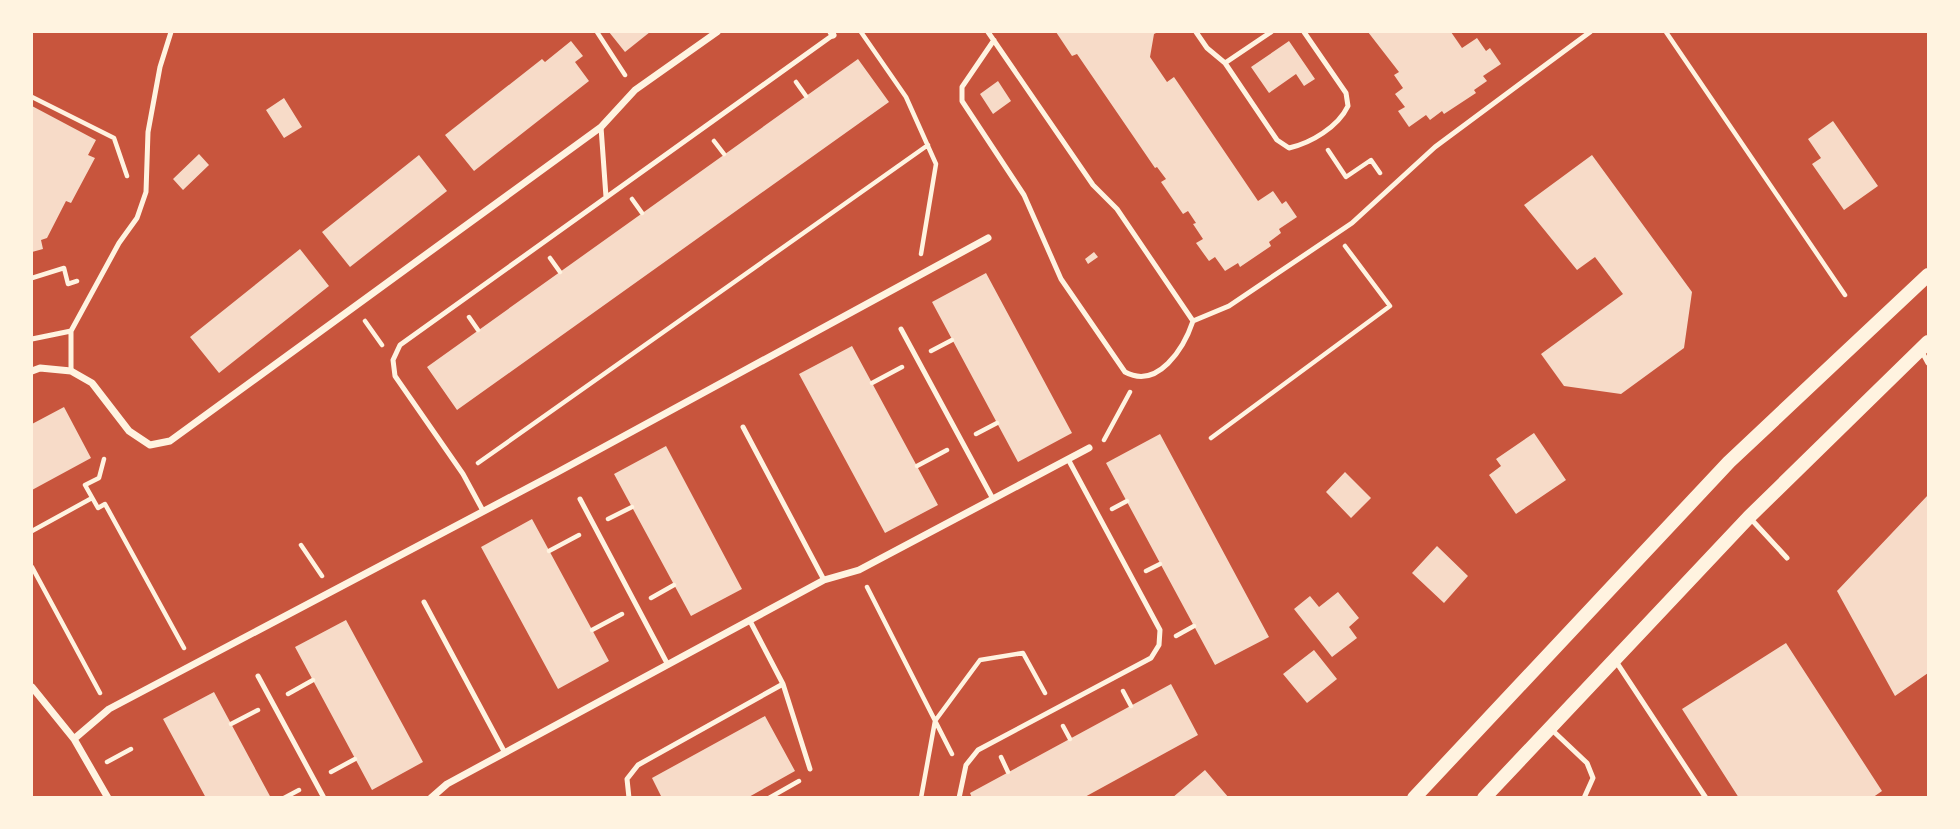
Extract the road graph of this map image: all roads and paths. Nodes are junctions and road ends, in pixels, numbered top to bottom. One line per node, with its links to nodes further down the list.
1 (171, 32): 27 (lane)
2 (597, 32): 14 (path)
3 (717, 32): 14 (street)
4 (861, 32): 18 (path)
5 (988, 32): 12 (lane)
6 (1196, 32): 13 (lane)
7 (1271, 32): 13 (lane)
8 (1304, 32): 17 (lane)
9 (1590, 32): 22 (lane)
10 (1666, 32): 28 (path)
11 (832, 33): 21 (lane)
12 (994, 40): 30 (lane); 39 (lane)
13 (1225, 63): 17 (lane)
14 (635, 90): 16 (street)
15 (32, 97): 20 (path)
16 (601, 127): 21 (lane); 29 (street)
17 (1317, 135): 19 (path)
18 (928, 145): 25 (path); 45 (path)
19 (1375, 166)
20 (130, 186)
21 (607, 197): 35 (lane)
22 (1336, 234): 30 (lane); 41 (path)
23 (988, 238): 25 (street)
24 (1928, 275): 83 (main road)
25 (918, 276): 49 (street)
26 (32, 278): 27 (path)
27 (95, 287): 32 (lane)
28 (1844, 295)
29 (355, 306): 35 (path); 38 (street)
30 (1193, 321): 39 (lane)
31 (901, 329): 48 (lane)
32 (71, 331): 33 (lane); 38 (lane)
33 (32, 339)
34 (1925, 346): 36 (lane); 50 (main road)
35 (393, 360): 45 (lane)
36 (1928, 363)
37 (32, 371): 38 (street)
38 (71, 371)
39 (1136, 378): 42 (path)
40 (743, 427): 56 (lane)
41 (1211, 438)
42 (1089, 448): 44 (street)
43 (104, 459): 46 (path)
44 (1068, 459): 48 (street); 67 (lane)
45 (463, 474): 49 (lane)
46 (92, 498): 51 (path); 61 (path)
47 (580, 499): 62 (lane)
48 (993, 499): 55 (street)
49 (482, 509): 57 (street)
50 (1749, 517): 53 (lane); 60 (main road)
51 (32, 531)
52 (301, 545): 57 (path)
53 (1787, 558)
54 (32, 567): 66 (path)
55 (859, 570): 56 (street); 68 (path)
56 (824, 580): 59 (street)
57 (331, 590): 61 (street)
58 (424, 602): 72 (lane)
59 (750, 621): 62 (street); 64 (lane)
60 (1615, 659): 69 (main road); 86 (lane)
61 (192, 665): 66 (street)
62 (668, 665): 72 (street)
63 (258, 676): 77 (lane)
64 (783, 684): 75 (lane); 79 (lane)
65 (32, 687): 70 (street)
66 (109, 709): 70 (street)
67 (1054, 710): 68 (path); 74 (lane)
68 (935, 721): 74 (path); 81 (path)
69 (1550, 728): 84 (main road); 85 (lane)
70 (74, 738): 76 (street)
71 (131, 749): 73 (path)
72 (505, 752): 78 (street)
73 (105, 763)
74 (966, 765): 82 (lane)
75 (810, 769): 80 (path)
76 (108, 797)
77 (324, 797)
78 (431, 797)
79 (629, 797)
80 (769, 797)
81 (921, 797)
82 (958, 797)
83 (1414, 797)
84 (1484, 797)
85 (1584, 797)
86 (1706, 797)

